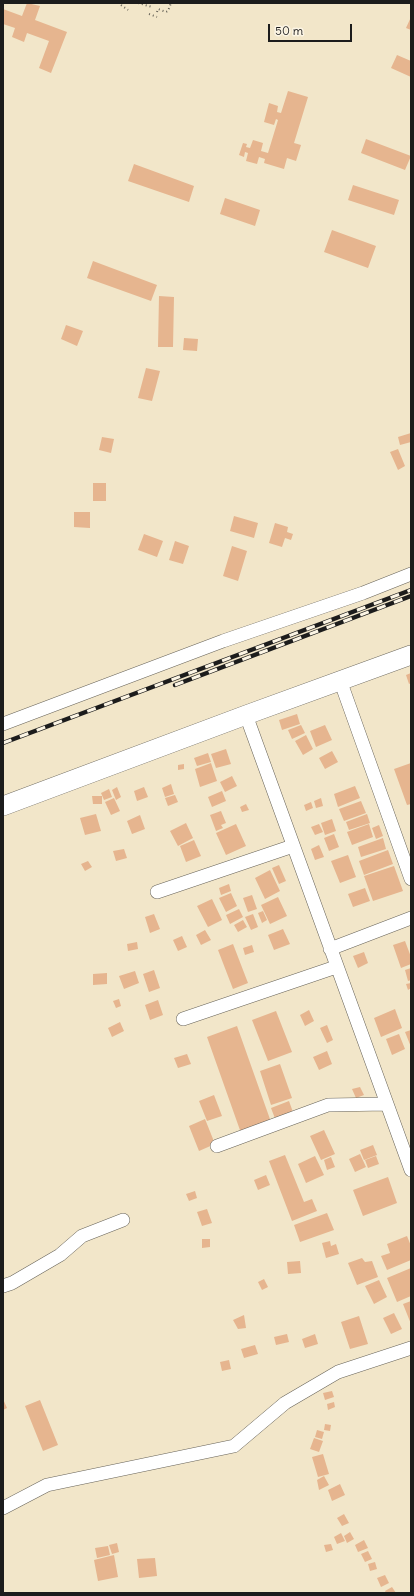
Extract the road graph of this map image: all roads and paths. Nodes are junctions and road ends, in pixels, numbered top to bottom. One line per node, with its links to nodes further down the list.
1 (140, 3): 4 (path)
2 (171, 3): 6 (path)
3 (121, 5): 5 (path)
4 (152, 7)
5 (128, 10)
6 (157, 12)
7 (149, 14): 8 (path)
8 (157, 17)
9 (411, 574): 13 (street)
10 (411, 654): 11 (street)
11 (340, 680): 12 (street); 16 (street)
12 (246, 714): 14 (street); 15 (street)
13 (3, 724)
14 (3, 806)
15 (293, 846): 17 (street); 19 (street)
16 (411, 879)
17 (157, 892)
18 (411, 918): 19 (street)
19 (330, 949): 20 (street)
20 (336, 967): 21 (street); 22 (street)
21 (183, 1019)
22 (387, 1104): 23 (street); 24 (street)
23 (218, 1146)
24 (411, 1170)
25 (123, 1220): 26 (street)
26 (3, 1286)
27 (411, 1348): 28 (street)
28 (3, 1508)

